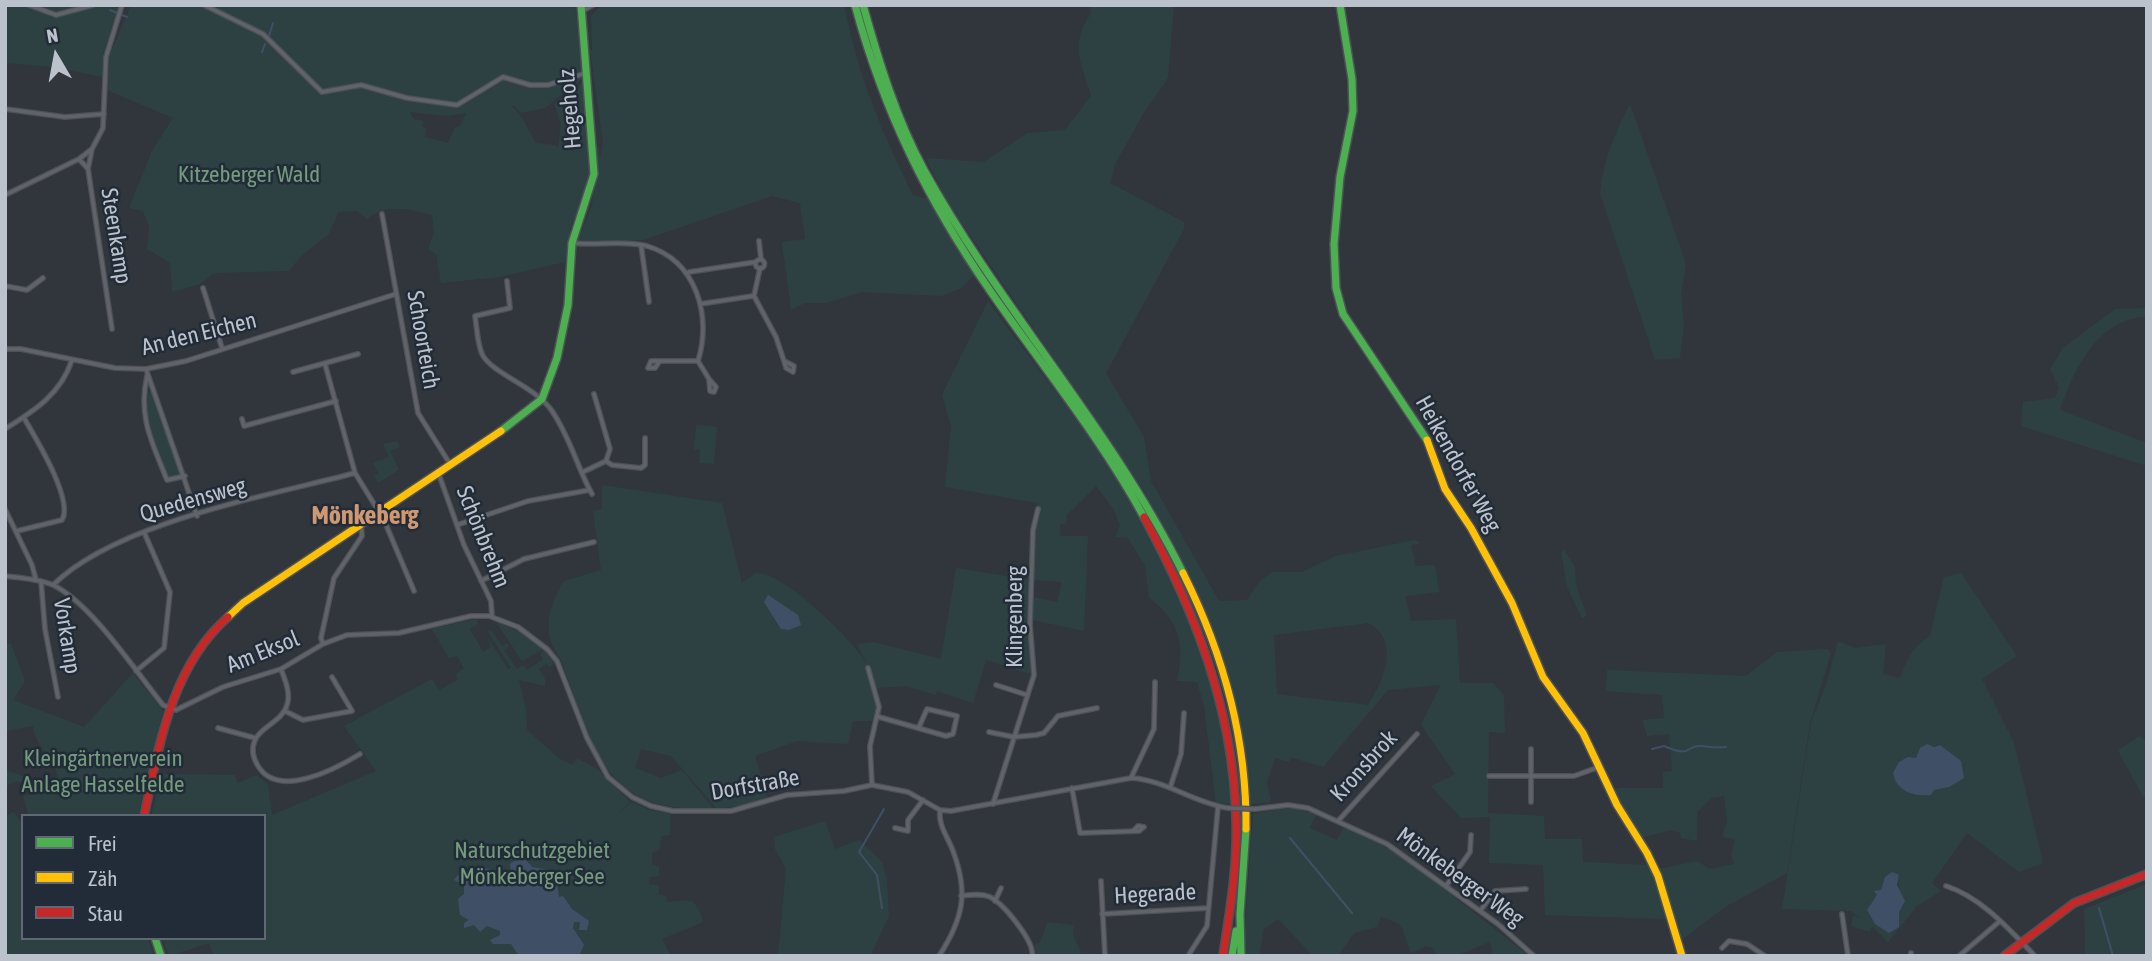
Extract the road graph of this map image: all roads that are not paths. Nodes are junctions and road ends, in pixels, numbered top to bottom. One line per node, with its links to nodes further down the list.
1 (29, 5): 2 (street)
2 (93, 5)
3 (122, 5): 12 (street, Steenkamp)
4 (204, 5): 10 (street)
5 (593, 5): 9 (street)
6 (855, 5): 31 (main road)
7 (863, 5): 31 (main road)
8 (1340, 5): 95 (main road, Heikendorfer Weg)
9 (581, 9): 10 (main road, Hegeholz)
10 (586, 73): 19 (main road, Hegeholz)
11 (5, 109): 12 (street)
12 (105, 114): 13 (street, Steenkamp)
13 (92, 149): 14 (street); 15 (street, Steenkamp)
14 (79, 159): 15 (street); 16 (street)
15 (88, 169): 33 (street, Steenkamp)
16 (5, 195)
17 (382, 214): 28 (street, Schoorteich)
18 (759, 241): 21 (street)
19 (572, 243): 20 (street); 46 (main road)
20 (641, 245): 23 (street); 30 (street)
21 (758, 261): 22 (street); 22 (street); 23 (street)
22 (760, 268): 29 (street)
23 (688, 273): 32 (street)
24 (43, 278): 26 (street)
25 (507, 281): 46 (street)
26 (5, 286)
27 (203, 288): 34 (street)
28 (396, 294): 34 (street, An den Eichen); 53 (street, Schoorteich)
29 (754, 296): 32 (street); 39 (street)
30 (649, 302)
31 (1002, 302): 120 (main road); 132 (main road)
32 (700, 304): 38 (street)
33 (112, 329)
34 (222, 348): 42 (street, An den Eichen)
35 (5, 349): 37 (street, An den Eichen)
36 (358, 354): 41 (street)
37 (72, 359): 42 (street, An den Eichen); 48 (street)
38 (698, 361): 40 (street); 44 (street)
39 (784, 361)
40 (659, 362)
41 (326, 364): 43 (street); 47 (street)
42 (147, 371): 57 (street); 57 (street)
43 (293, 372)
44 (709, 379)
45 (594, 394): 52 (street)
46 (542, 399): 53 (main road); 55 (street)
47 (336, 401): 49 (street); 56 (street)
48 (24, 418): 50 (street); 64 (street)
49 (242, 419)
50 (5, 429)
51 (645, 438): 52 (street)
52 (606, 461): 55 (street)
53 (450, 464): 54 (main road)
54 (438, 472): 60 (main road); 63 (street, Schönbrehm)
55 (583, 472): 63 (street)
56 (355, 473): 60 (street); 61 (street, Quedensweg)
57 (185, 476): 61 (street)
58 (5, 509): 64 (street, Vorkamp)
59 (1038, 509): 80 (street, Klingenberg)
60 (378, 512): 62 (main road); 71 (street)
61 (197, 516): 65 (street, Quedensweg)
62 (361, 523): 73 (street, Am Eksol); 83 (main road)
63 (457, 525): 69 (street, Schönbrehm)
64 (17, 531): 68 (street, Vorkamp)
65 (144, 533): 70 (street, Quedensweg); 76 (street)
66 (594, 541): 69 (street)
67 (5, 576): 68 (street)
68 (38, 581): 70 (street); 81 (street, Vorkamp)
69 (481, 581): 72 (street, Schönbrehm)
70 (53, 585): 76 (street)
71 (414, 591)
72 (492, 617): 73 (street, Dorfstraße); 99 (street, Dorfstraße)
73 (323, 644): 74 (street, Am Eksol)
74 (281, 668): 83 (street, Am Eksol); 84 (street)
75 (869, 668): 86 (street)
76 (136, 671): 83 (street)
77 (332, 677): 84 (street)
78 (1155, 682): 98 (street)
79 (996, 685): 80 (street)
80 (1027, 695): 91 (street, Klingenberg)
81 (58, 696)
82 (1097, 708): 91 (street)
83 (170, 709): 107 (main road)
84 (285, 711): 92 (street)
85 (1184, 713): 101 (street)
86 (879, 717): 87 (street); 99 (street)
87 (919, 727): 87 (street)
88 (218, 728): 92 (street)
89 (989, 732): 91 (street)
90 (1417, 734): 108 (street, Kronsbrok)
91 (1014, 737): 104 (street, Klingenberg)
92 (255, 738): 94 (street)
93 (1531, 749): 97 (street)
94 (360, 754)
95 (1598, 767): 97 (street); 136 (main road, Heikendorfer Weg)
96 (1489, 776): 97 (street)
97 (1531, 776): 103 (street)
98 (1131, 778): 100 (street); 101 (street)
99 (872, 785): 102 (street, Dorfstraße)
100 (1072, 788): 104 (street); 110 (street)
101 (1170, 788): 105 (street)
102 (923, 800): 106 (street, Dorfstraße); 109 (street)
103 (1531, 802)
104 (993, 804): 106 (street)
105 (1218, 807): 108 (street, Mönkeberger Weg, bridge); 121 (street, Hegerade)
106 (940, 810): 118 (street)
107 (144, 814)
108 (1338, 821): 114 (street, Mönkeberger Weg)
109 (895, 828)
110 (1133, 831)
111 (1471, 835): 114 (street)
112 (2147, 874): 126 (main road)
113 (1101, 881): 123 (street, Hegerade)
114 (1446, 886): 122 (street, Mönkeberger Weg)
115 (1946, 886): 125 (street)
116 (1001, 888): 119 (street)
117 (1526, 889): 122 (street)
118 (961, 896): 119 (street); 128 (street)
119 (995, 901): 129 (street)
120 (1241, 902): 133 (main road); 134 (main road)
121 (1209, 908): 123 (street, Hegerade); 131 (street, Hegerade)
122 (1480, 911): 135 (street, Mönkeberger Weg)
123 (1102, 914): 130 (street, Hegerade)
124 (1842, 914): 138 (street)
125 (2000, 921): 126 (street); 139 (street)
126 (2021, 941): 140 (main road); 141 (street)
127 (1721, 948): 137 (street)
128 (939, 956)
129 (1032, 956)
130 (1105, 956)
131 (1188, 956)
132 (1223, 956)
133 (1231, 956)
134 (1241, 956)
135 (1534, 956)
136 (1682, 956)
137 (1765, 956)
138 (1847, 956)
139 (1959, 956)
140 (2004, 956)
141 (2035, 956)

